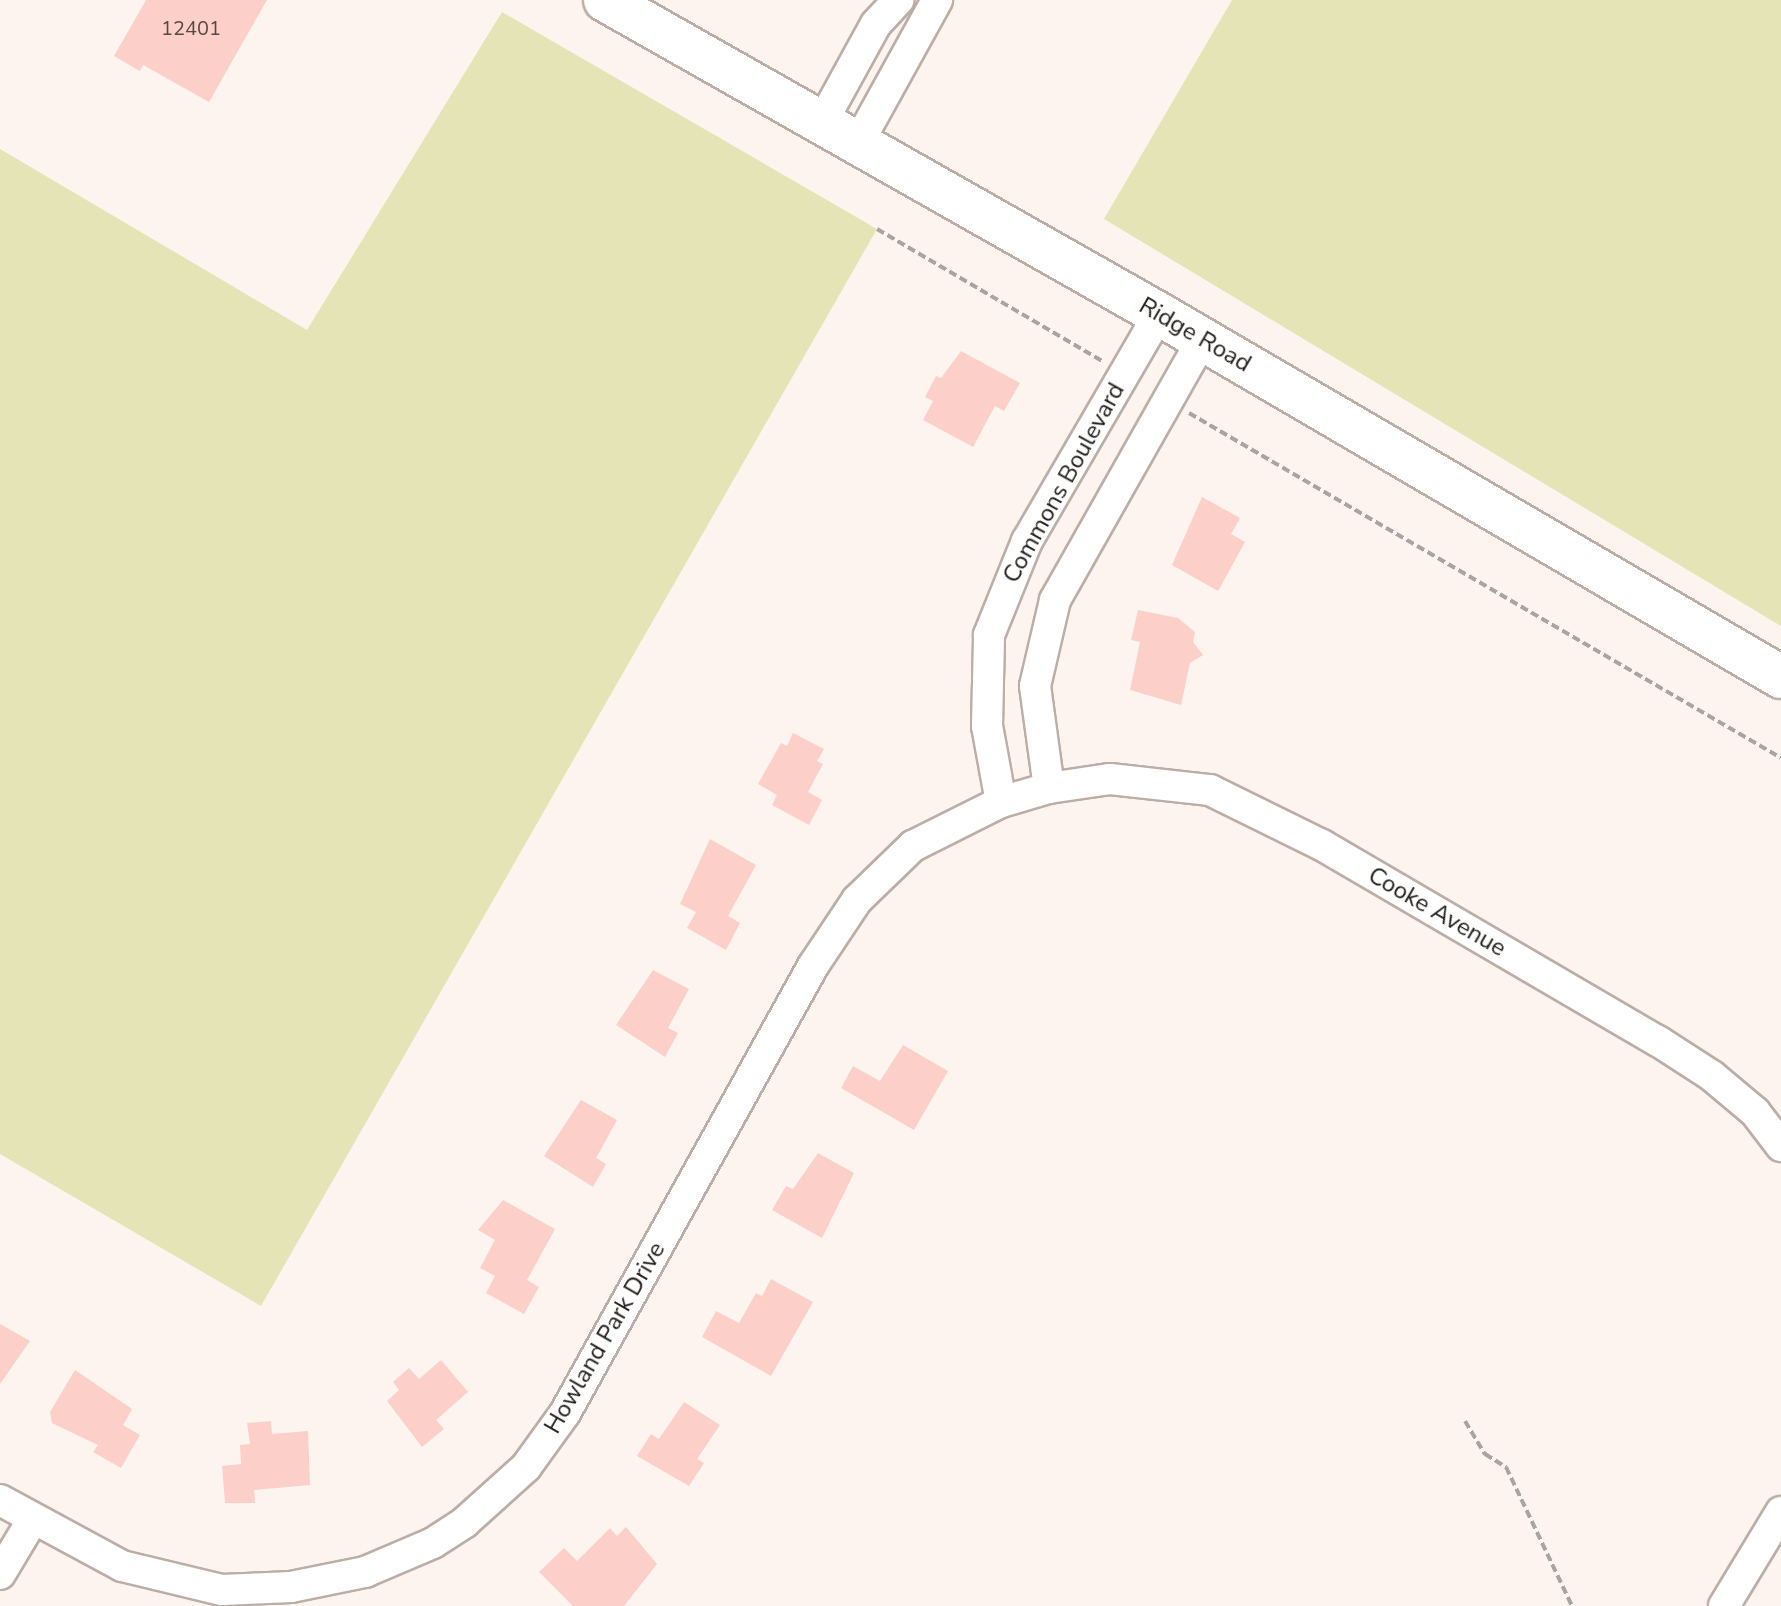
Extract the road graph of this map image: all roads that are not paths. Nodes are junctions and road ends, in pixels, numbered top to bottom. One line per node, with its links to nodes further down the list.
1 (605, 0): 4 (street, Ridge Road)
2 (898, 0): 4 (street)
3 (937, 0): 5 (street)
4 (821, 124): 5 (street, Ridge Road)
5 (857, 145): 6 (street, Ridge Road)
6 (1159, 314): 7 (street, Ridge Road); 10 (street, Commons Boulevard)
7 (1202, 340): 8 (street, Ridge Road); 9 (street, Commons Boulevard)
8 (1781, 677)
9 (1049, 788): 10 (street, Howland Park Drive); 11 (street, Cooke Avenue)
10 (1001, 802): 14 (street, Howland Park Drive)
11 (1781, 1146)
12 (0, 1500): 14 (street, Howland Park Drive)
13 (1781, 1512): 16 (street)
14 (33, 1519): 15 (street)
15 (0, 1574)
16 (1724, 1606)

